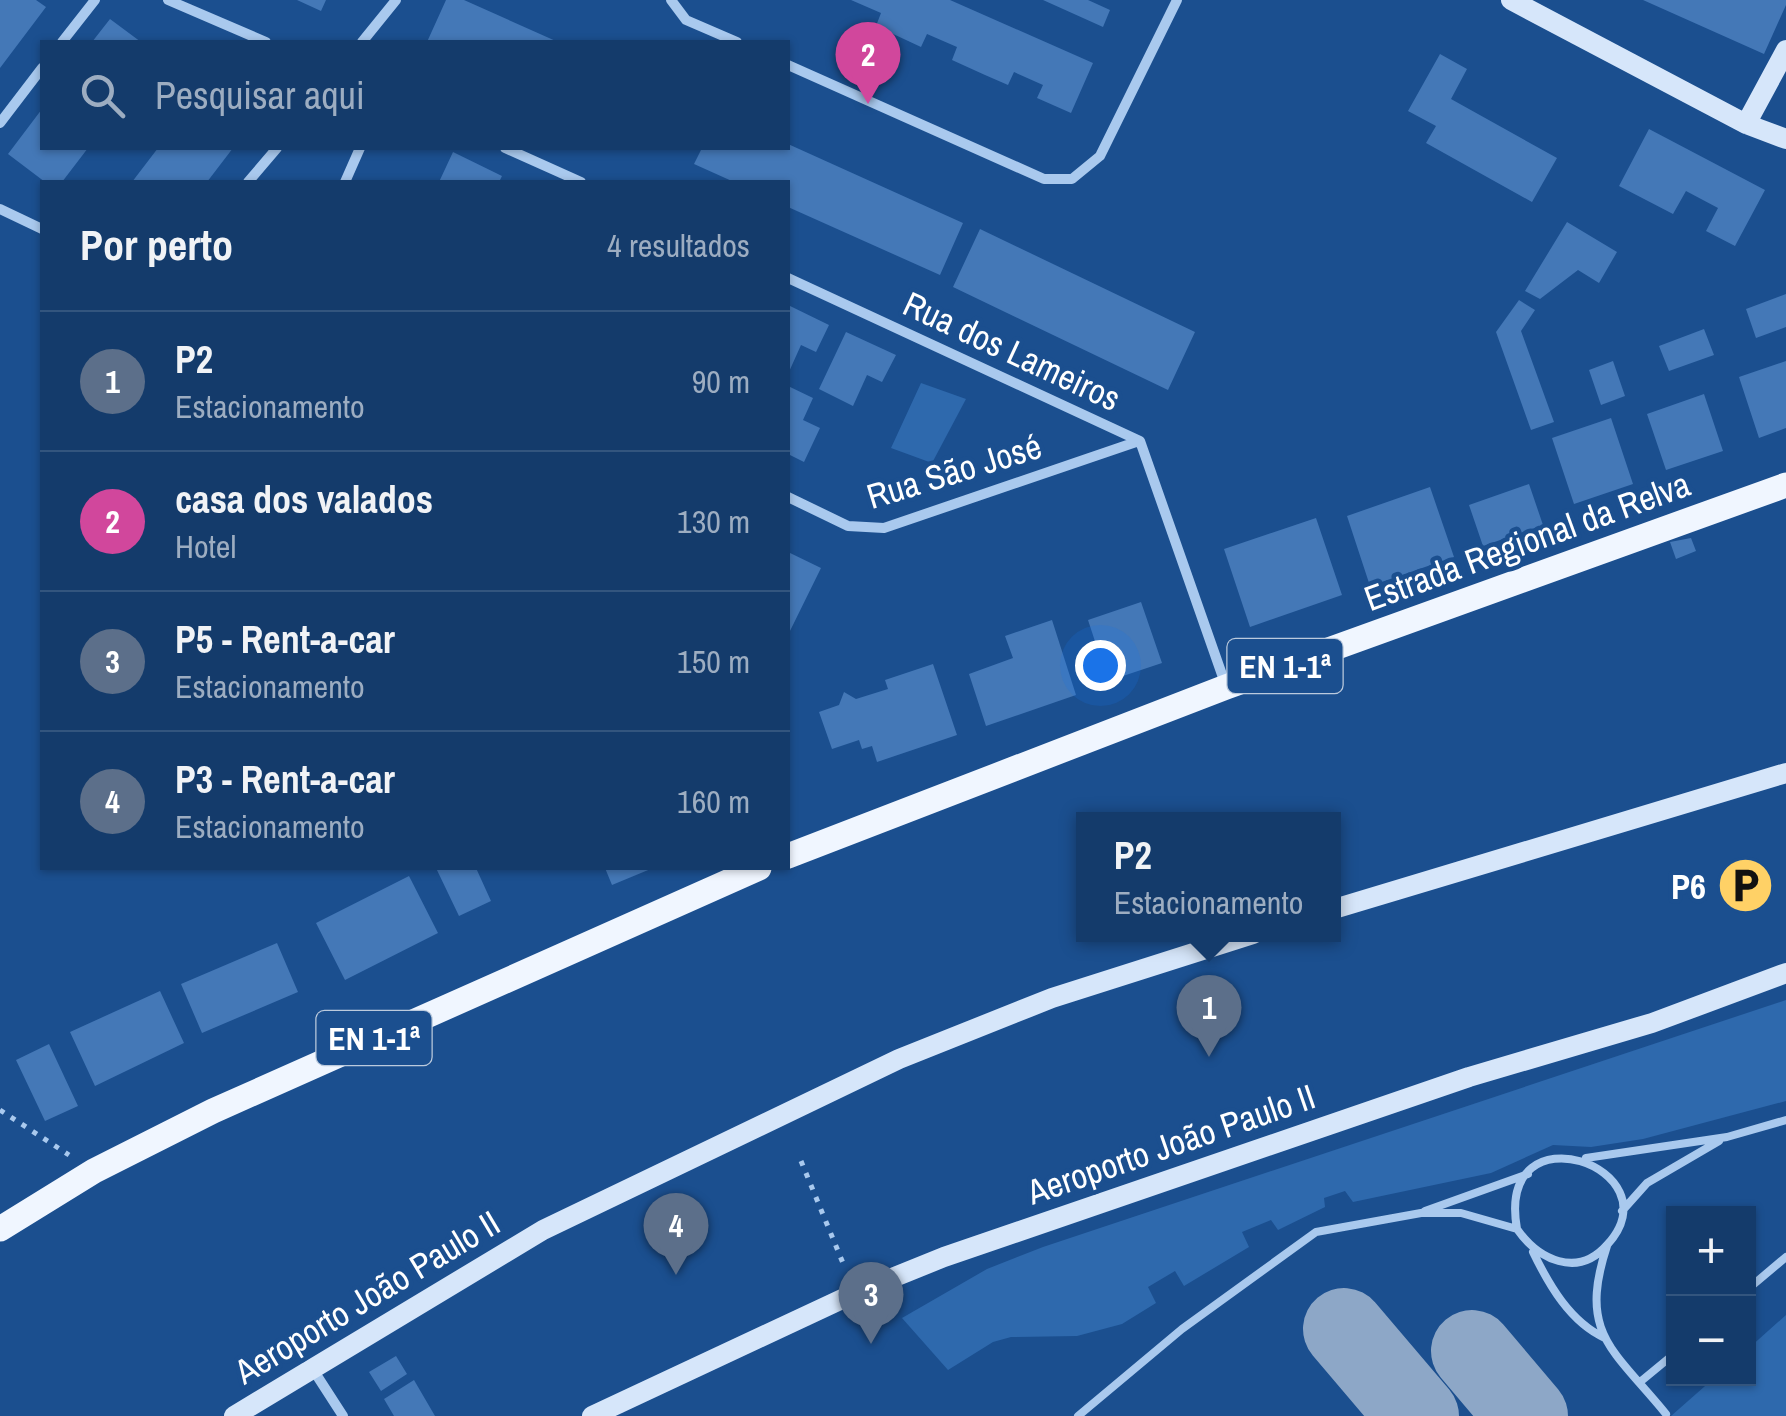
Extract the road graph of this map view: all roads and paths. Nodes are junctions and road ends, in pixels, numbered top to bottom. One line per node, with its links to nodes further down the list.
1 (95, 0): 7 (street)
2 (168, 0): 8 (street)
3 (396, 0): 9 (street)
4 (671, 0): 10 (street)
5 (1177, 0): 12 (street)
6 (1510, 0): 15 (main road)
7 (64, 40)
8 (261, 40)
9 (364, 40)
10 (732, 40)
11 (1786, 50): 15 (main road)
12 (790, 66)
13 (40, 71): 14 (street)
14 (0, 123)
15 (1746, 124): 16 (main road)
16 (1786, 139)
17 (274, 150): 20 (street)
18 (359, 150): 21 (street)
19 (509, 150): 22 (street)
20 (250, 180)
21 (346, 180)
22 (576, 180)
23 (0, 209): 24 (street)
24 (40, 228)
25 (790, 279): 26 (street, Rua dos Lameiros)
26 (1140, 440): 28 (street, Rua São José); 29 (street, Rua dos Lameiros)
27 (1786, 485): 29 (main road, Estrada Regional da Relva / EN 1-1ª)
28 (790, 497)
29 (1226, 688): 31 (main road, Estrada Regional da Relva / EN 1-1ª)
30 (1786, 773): 33 (main road)
31 (790, 855)
32 (755, 870): 41 (main road, EN 1-1ª)
33 (1341, 907)
34 (1228, 942): 54 (main road, Aeroporto João Paulo II)
35 (1786, 972): 51 (main road, Aeroporto João Paulo II)
36 (0, 1110): 41 (path)
37 (1786, 1120): 38 (lane)
38 (1727, 1137): 39 (lane); 43 (lane)
39 (1586, 1158): 42 (lane); 43 (lane)
40 (801, 1161): 51 (path)
41 (94, 1171): 46 (main road, EN 1-1ª)
42 (1528, 1174): 44 (lane); 45 (lane)
43 (1622, 1210): 47 (lane)
44 (1421, 1213): 45 (lane); 60 (lane)
45 (1518, 1228): 48 (lane)
46 (0, 1230)
47 (1607, 1246): 48 (lane); 52 (lane)
48 (1531, 1249): 52 (lane)
49 (1786, 1257): 50 (lane)
50 (1756, 1282)
51 (855, 1293): 59 (main road, Aeroporto João Paulo II)
52 (1605, 1338): 55 (lane)
53 (1666, 1361): 55 (lane)
54 (312, 1367): 57 (main road, Aeroporto João Paulo II); 58 (street)
55 (1640, 1382): 56 (lane)
56 (1666, 1414)
57 (234, 1416)
58 (343, 1416)
59 (592, 1416)
60 (1078, 1416)

